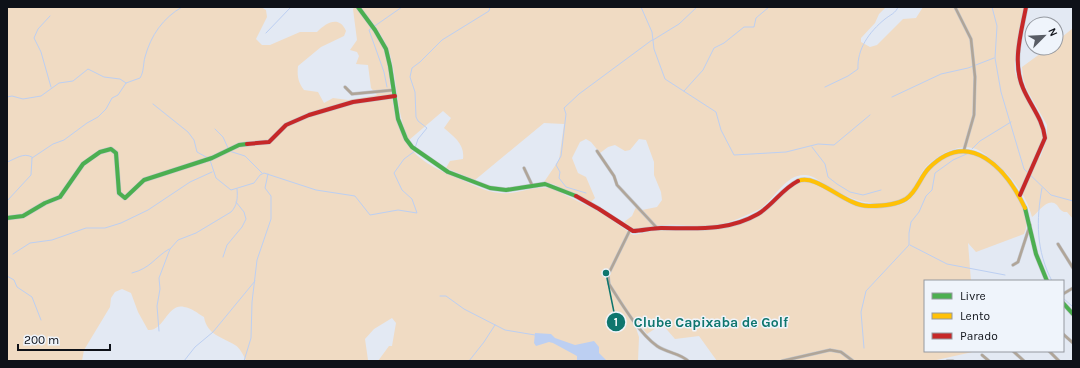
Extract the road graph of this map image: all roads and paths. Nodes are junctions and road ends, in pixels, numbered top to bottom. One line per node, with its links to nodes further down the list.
1 (358, 7): 5 (street)
2 (955, 7): 7 (street)
3 (1026, 7): 11 (street)
4 (345, 87): 5 (street)
5 (394, 90): 6 (street)
6 (395, 96): 10 (street); 12 (street)
7 (964, 150): 11 (street); 14 (street)
8 (598, 151): 14 (street)
9 (524, 168): 10 (street)
10 (532, 185): 15 (street)
11 (1020, 195): 13 (street)
12 (7, 218)
13 (1030, 224): 17 (street); 19 (street)
14 (658, 228): 15 (street)
15 (630, 230): 29 (street)
16 (1058, 244): 18 (street)
17 (1012, 265)
18 (1073, 268)
19 (1046, 280)
20 (1073, 288): 21 (street)
21 (1064, 293)
22 (1064, 304): 23 (street)
23 (1073, 314)
24 (1064, 335): 25 (street)
25 (1073, 343)
26 (1014, 352): 35 (street)
27 (1050, 352): 36 (street)
28 (982, 355): 34 (street)
29 (688, 361)
30 (782, 361): 31 (street)
31 (853, 361)
32 (948, 361): 33 (street)
33 (953, 361)
34 (989, 361)
35 (1024, 361)
36 (1059, 361)

